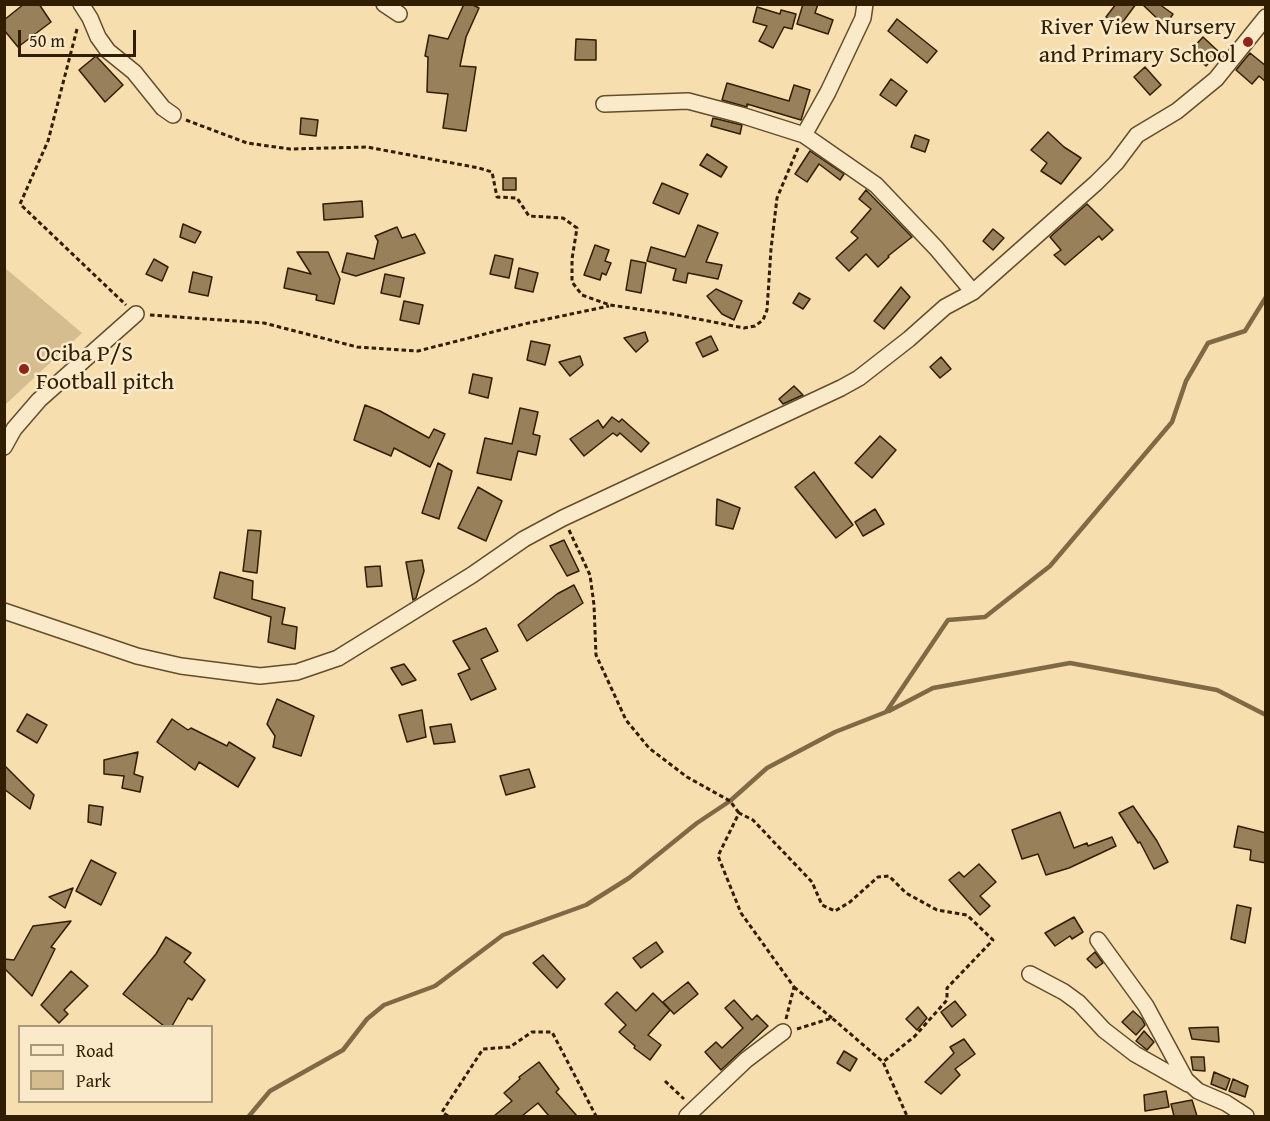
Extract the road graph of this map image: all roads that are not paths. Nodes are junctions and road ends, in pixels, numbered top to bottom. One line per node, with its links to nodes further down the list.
1 (384, 4): 4 (street)
2 (866, 4): 8 (street)
3 (82, 6): 7 (street)
4 (399, 14)
5 (1266, 17): 9 (street)
6 (604, 104): 8 (street)
7 (172, 115)
8 (804, 135): 9 (street)
9 (973, 292): 12 (street)
10 (136, 315): 11 (street)
11 (4, 447)
12 (6, 607)
13 (1098, 940): 16 (street)
14 (1030, 974): 16 (street)
15 (783, 1032): 17 (street)
16 (1191, 1085): 18 (street)
17 (691, 1112)
18 (1246, 1116)

